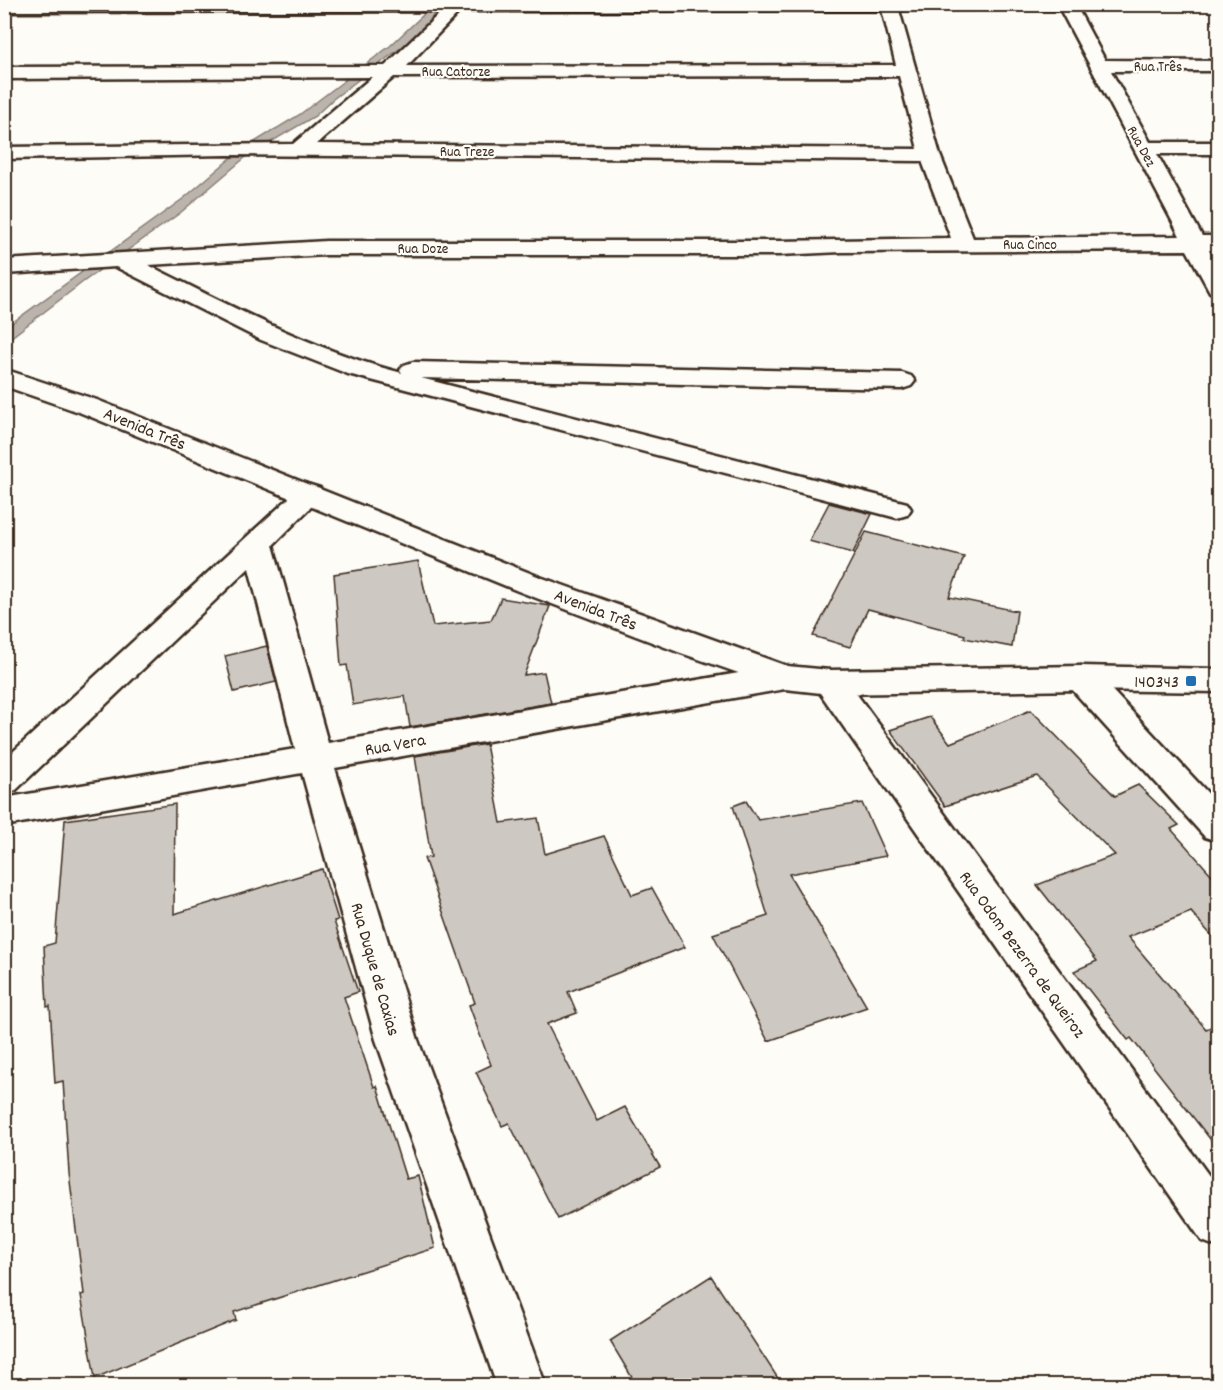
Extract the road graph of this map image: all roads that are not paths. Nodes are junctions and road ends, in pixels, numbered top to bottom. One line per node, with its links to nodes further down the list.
1 (1061, 4): 5 (street)
2 (1066, 4): 8 (street, Rua Dez)
3 (453, 5): 4 (street); 6 (street); 11 (street)
4 (889, 5): 5 (street); 10 (street)
5 (976, 5)
6 (410, 6): 7 (street)
7 (4, 7)
8 (1097, 66): 9 (street, Rua Três); 13 (street, Rua Dez)
9 (1218, 66)
10 (907, 70): 11 (street, Rua Catorze); 17 (street)
11 (384, 71): 12 (street, Rua Catorze); 15 (street)
12 (4, 73)
13 (1143, 148): 14 (street); 18 (street, Rua Dez)
14 (1218, 148)
15 (298, 150): 16 (street, Rua Treze); 17 (street, Rua Treze)
16 (4, 153)
17 (930, 155): 21 (street)
18 (1194, 243): 19 (street, Rua Cinco); 21 (street, Rua Cinco); 24 (street, Rua Dez)
19 (1218, 243)
20 (842, 245): 21 (street, Rua Cinco); 22 (street, Rua Doze)
21 (965, 245)
22 (122, 261): 23 (street, Rua Doze); 25 (street)
23 (4, 267)
24 (1218, 287)
25 (357, 369): 26 (street); 29 (street)
26 (566, 373): 28 (street); 29 (street)
27 (4, 377): 30 (street, Avenida Três)
28 (902, 381)
29 (554, 420): 31 (street)
30 (310, 494): 32 (street); 33 (street, Avenida Três)
31 (897, 509)
32 (258, 544): 37 (street, Rua Duque de Caxias); 38 (street)
33 (785, 677): 36 (street, Avenida Três); 37 (street, Rua Vera)
34 (1081, 678): 35 (street, Avenida Três); 36 (street, Avenida Três); 40 (street)
35 (1218, 681)
36 (830, 682): 41 (street, Rua Odom Bezerra de Queiroz)
37 (315, 758): 39 (street, Rua Vera); 42 (street, Rua Duque de Caxias)
38 (4, 782)
39 (4, 812)
40 (1218, 827)
41 (1218, 1225)
42 (522, 1386)

